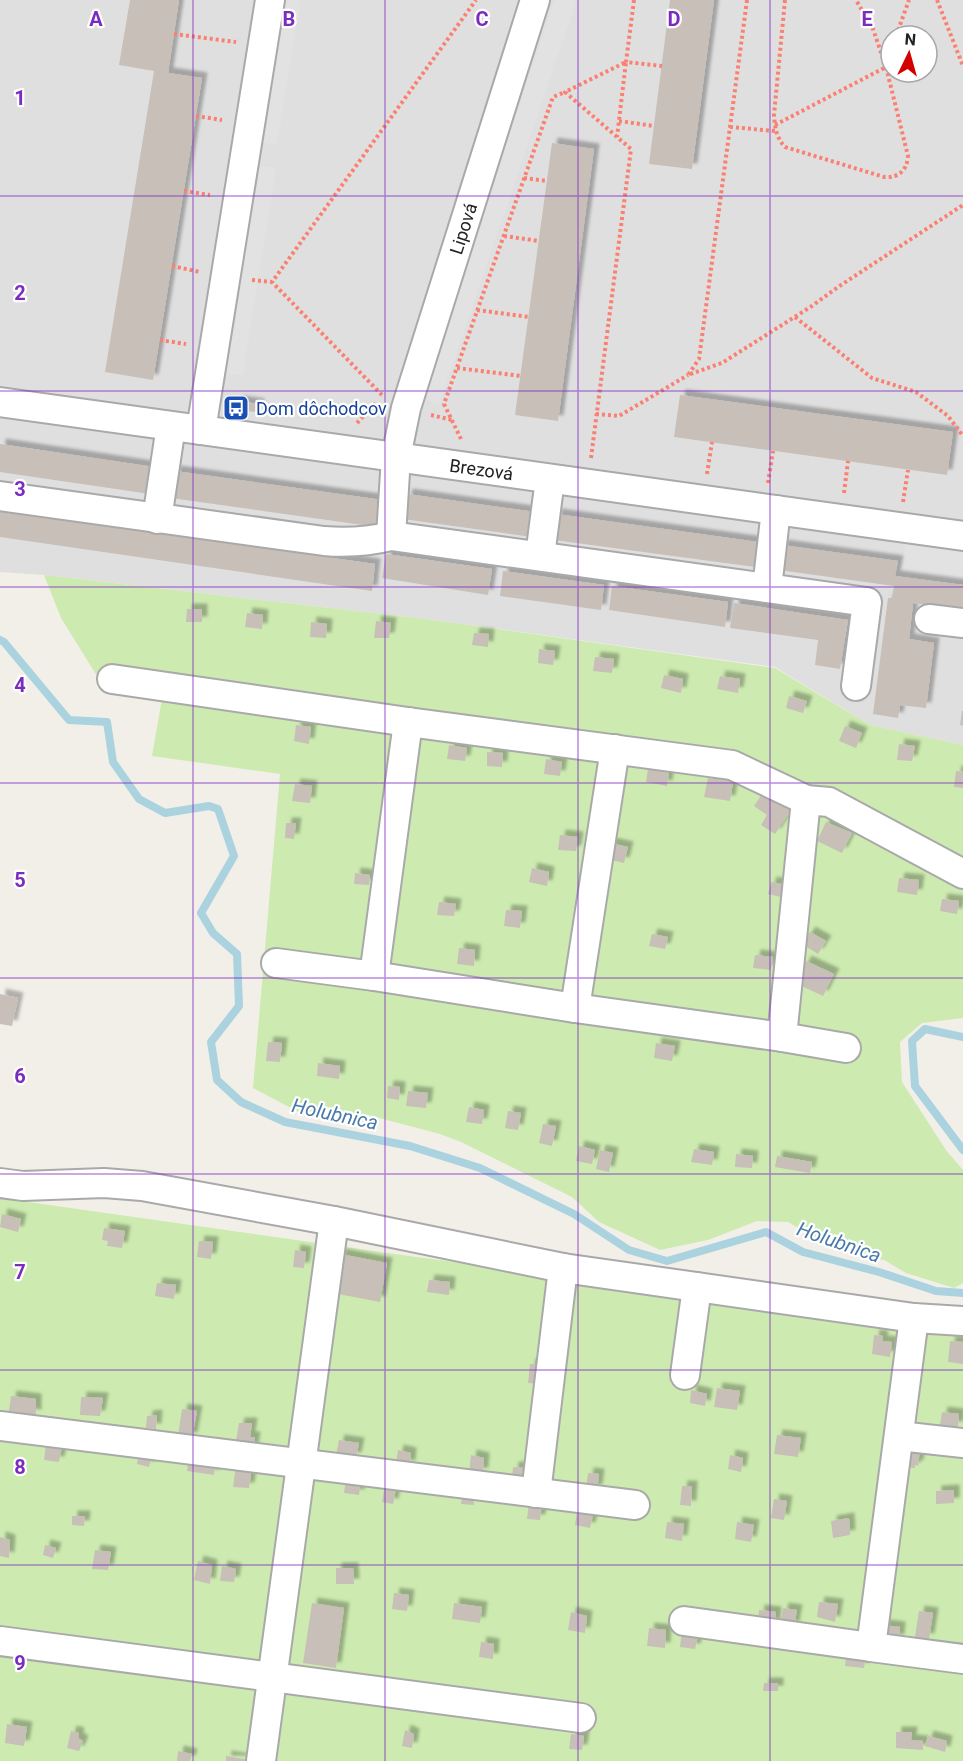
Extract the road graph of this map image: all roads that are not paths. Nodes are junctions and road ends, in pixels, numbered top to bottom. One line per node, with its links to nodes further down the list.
1 (270, 0): 5 (street)
2 (535, 0): 6 (street, Lipová)
3 (0, 402): 4 (street, Brezová)
4 (171, 426): 5 (street, Brezová); 10 (street)
5 (201, 430): 6 (street, Brezová)
6 (396, 457): 7 (street, Brezová); 11 (street, Lipová)
7 (550, 478): 9 (street, Brezová); 13 (street)
8 (0, 496): 10 (street)
9 (772, 500): 12 (street, Brezová); 14 (street)
10 (157, 519): 11 (street)
11 (390, 536): 13 (street)
12 (963, 536)
13 (540, 556): 14 (street)
14 (767, 588): 18 (street)
15 (929, 619): 16 (street)
16 (963, 623)
17 (112, 679): 19 (street)
18 (856, 686)
19 (408, 722): 20 (street); 24 (street)
20 (615, 749): 21 (street); 25 (street)
21 (806, 800): 22 (street); 26 (street)
22 (963, 874)
23 (276, 963): 24 (street)
24 (374, 976): 25 (street)
25 (575, 1008): 26 (street)
26 (782, 1037): 27 (street)
27 (846, 1048)
28 (0, 1183): 29 (street)
29 (334, 1221): 30 (street); 38 (street)
30 (563, 1268): 31 (street); 39 (street)
31 (697, 1287): 32 (street); 34 (street)
32 (914, 1318): 33 (street); 36 (street)
33 (963, 1322)
34 (685, 1376)
35 (0, 1426): 38 (street)
36 (899, 1436): 37 (street); 43 (street)
37 (963, 1443)
38 (301, 1464): 39 (street); 45 (street)
39 (536, 1493): 40 (street)
40 (635, 1505)
41 (684, 1621): 43 (street)
42 (0, 1641): 45 (street)
43 (871, 1647): 44 (street)
44 (963, 1659)
45 (273, 1678): 46 (street); 47 (street)
46 (581, 1718)
47 (261, 1761)

